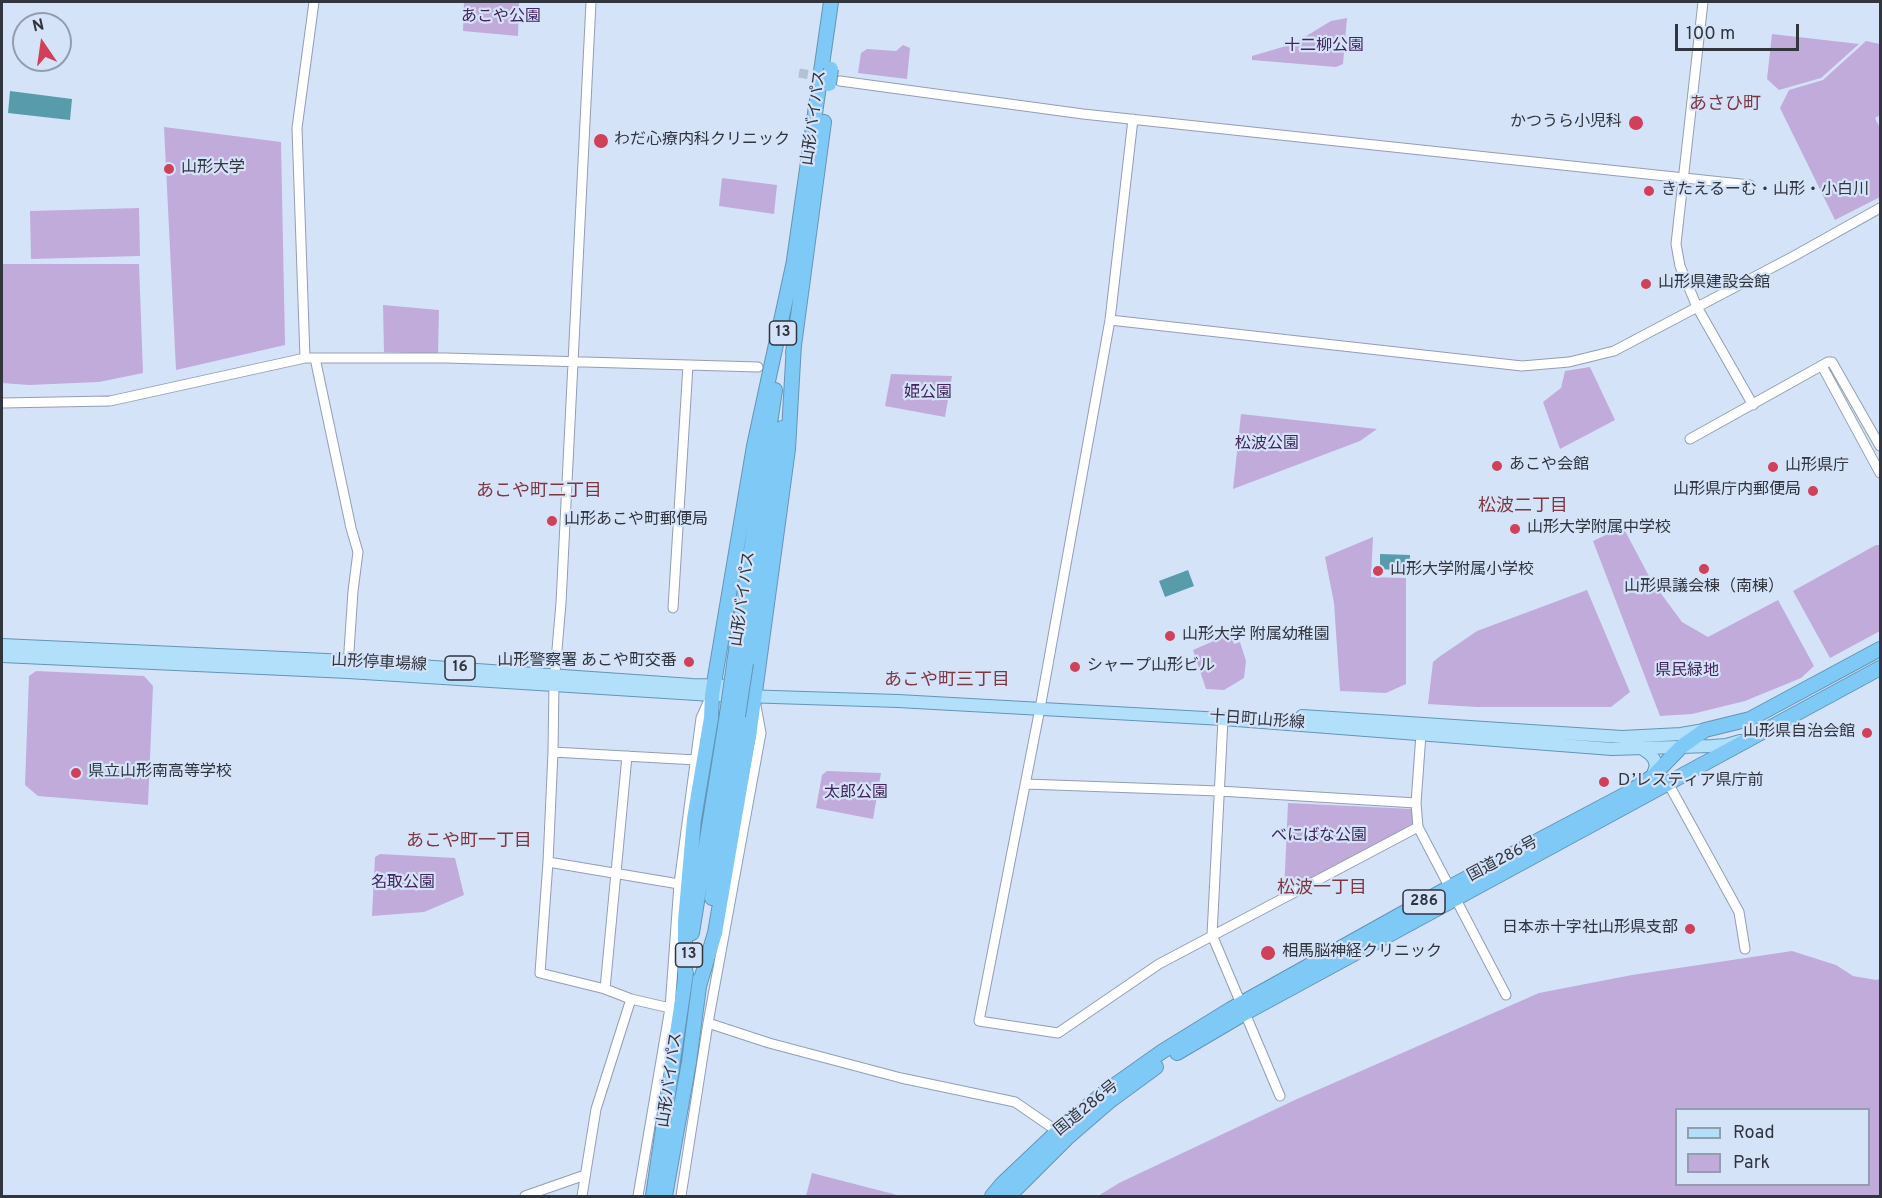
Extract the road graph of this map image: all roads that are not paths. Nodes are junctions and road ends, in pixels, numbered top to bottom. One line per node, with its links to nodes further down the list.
1 (314, 2): 15 (street)
2 (591, 2): 17 (street)
3 (831, 2): 11 (highway, 山形バイパス / 13)
4 (840, 2): 6 (highway, 山形バイパス / 13, bridge)
5 (1703, 2): 8 (street)
6 (834, 82): 7 (street); 14 (highway, 山形バイパス / 13)
7 (1133, 120): 8 (street); 13 (street)
8 (1684, 178): 9 (street); 12 (street)
9 (1750, 185)
10 (1881, 208): 12 (street)
11 (794, 261): 30 (highway, 山形バイパス / 13); 34 (highway)
12 (1697, 307): 13 (street); 22 (street)
13 (1110, 320): 36 (street)
14 (794, 344): 30 (highway, 山形バイパス / 13); 35 (highway)
15 (305, 358): 16 (street); 21 (street)
16 (315, 358): 17 (street); 31 (street)
17 (572, 362): 18 (street); 33 (street)
18 (688, 365): 20 (street); 26 (street)
19 (1822, 366): 22 (street); 24 (street); 25 (street)
20 (758, 367)
21 (2, 403)
22 (1753, 405): 23 (street)
23 (1690, 439)
24 (1881, 446)
25 (1881, 473)
26 (674, 608)
27 (2, 645): 31 (main road, 山形停車場線 / 16)
28 (1881, 649): 39 (highway, 国道286号 / 286)
29 (2, 656): 31 (main road, 山形停車場線 / 16)
30 (740, 664): 37 (highway, 山形バイパス / 13, bridge)
31 (348, 667): 33 (main road, 山形停車場線 / 16)
32 (1881, 668): 41 (highway, 国道286号 / 286)
33 (554, 679): 34 (main road, 山形停車場線 / 16); 44 (street)
34 (713, 689): 35 (main road, 山形停車場線 / 16); 46 (street); 59 (highway)
35 (755, 691): 36 (main road, 十日町山形線); 60 (highway); 66 (street)
36 (1041, 705): 38 (main road, 十日町山形線); 39 (main road, 十日町山形線); 49 (street)
37 (732, 715): 59 (highway, 山形バイパス / 13); 60 (highway, 山形バイパス / 13)
38 (1222, 719): 40 (main road, 十日町山形線); 50 (street)
39 (1706, 730): 43 (highway, 国道286号 / 286)
40 (1421, 734): 42 (main road, 十日町山形線); 51 (street)
41 (1758, 735): 43 (main road, 十日町山形線); 48 (highway, 国道286号 / 286)
42 (1640, 747): 43 (main road, 十日町山形線); 47 (main road)
43 (1681, 747): 47 (highway, 国道286号 / 286)
44 (553, 752): 45 (street); 53 (street)
45 (627, 756): 46 (street); 54 (street)
46 (696, 760): 55 (street)
47 (1652, 777): 56 (highway, 国道286号 / 286)
48 (1668, 783): 56 (highway, 国道286号 / 286); 58 (street)
49 (1026, 784): 50 (street); 57 (street)
50 (1219, 791): 51 (street); 57 (street)
51 (1416, 803): 52 (street)
52 (1418, 827): 56 (street); 57 (street)
53 (548, 862): 54 (street); 61 (street)
54 (616, 873): 55 (street); 61 (street)
55 (679, 884): 64 (street)
56 (1453, 892): 62 (street); 65 (highway, 国道286号 / 286)
57 (1212, 934): 65 (street)
58 (1745, 949)
59 (685, 980): 69 (highway, 山形バイパス / 13)
60 (699, 986): 69 (highway, 山形バイパス / 13)
61 (605, 989): 63 (street)
62 (1506, 995)
63 (631, 999): 64 (street); 70 (street)
64 (670, 1008): 73 (street)
65 (1243, 1009): 67 (street); 68 (highway, 国道286号 / 286)
66 (708, 1023): 68 (street); 76 (street)
67 (1280, 1096)
68 (1063, 1135): 77 (highway, 国道286号 / 286); 78 (highway, 国道286号 / 286)
69 (664, 1172): 74 (highway, 山形バイパス / 13); 75 (highway)
70 (585, 1175): 71 (street); 72 (street)
71 (525, 1197)
72 (582, 1197)
73 (638, 1197)
74 (652, 1197)
75 (666, 1197)
76 (681, 1197)
77 (992, 1197)
78 (1009, 1197)

